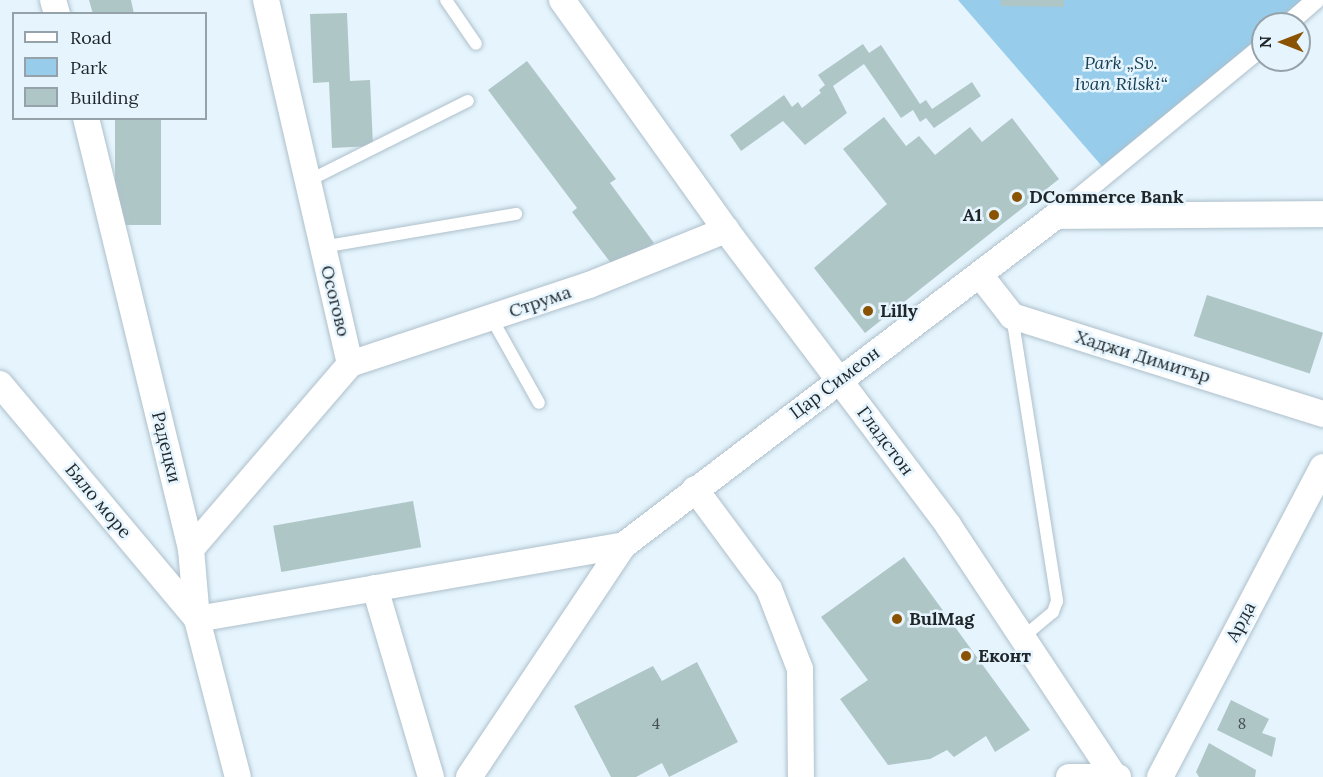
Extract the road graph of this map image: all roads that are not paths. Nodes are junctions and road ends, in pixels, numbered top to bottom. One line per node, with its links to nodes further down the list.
1 (266, 0): 10 (street, Осогово)
2 (446, 0): 6 (lane)
3 (562, 0): 14 (street, Гладстон)
4 (1316, 0): 5 (street)
5 (1302, 12)
6 (476, 44)
7 (1251, 56): 13 (street, Цар Симеон)
8 (468, 101): 10 (lane)
9 (86, 120): 27 (street, Радецки)
10 (306, 182): 15 (street, Осогово)
11 (516, 214): 15 (lane)
12 (1323, 214): 13 (street)
13 (1056, 216): 16 (street, Цар Симеон)
14 (726, 230): 18 (street, Струма); 20 (street, Гладстон)
15 (322, 247): 19 (street, Осогово)
16 (980, 275): 17 (street); 20 (street, Цар Симеон)
17 (1012, 316): 23 (street, Хаджи Димитър); 30 (lane)
18 (492, 319): 19 (street, Струма); 22 (lane)
19 (350, 364): 27 (street)
20 (839, 379): 25 (street, Цар Симеон); 30 (street, Гладстон)
21 (0, 384): 29 (street, Бяло море)
22 (539, 403)
23 (1323, 414)
24 (1323, 467): 37 (street, Арда)
25 (695, 489): 26 (street, Цар Симеон); 35 (street)
26 (624, 545): 28 (street); 34 (street, Цар Симеон)
27 (191, 549): 29 (street, Радецки)
28 (375, 588): 29 (street); 33 (street)
29 (197, 619): 32 (street, Радецки)
30 (1022, 638): 31 (street, Гладстон)
31 (1115, 776): 36 (street)
32 (238, 777)
33 (431, 777)
34 (469, 777)
35 (801, 777)
36 (1069, 777)
37 (1160, 777)

